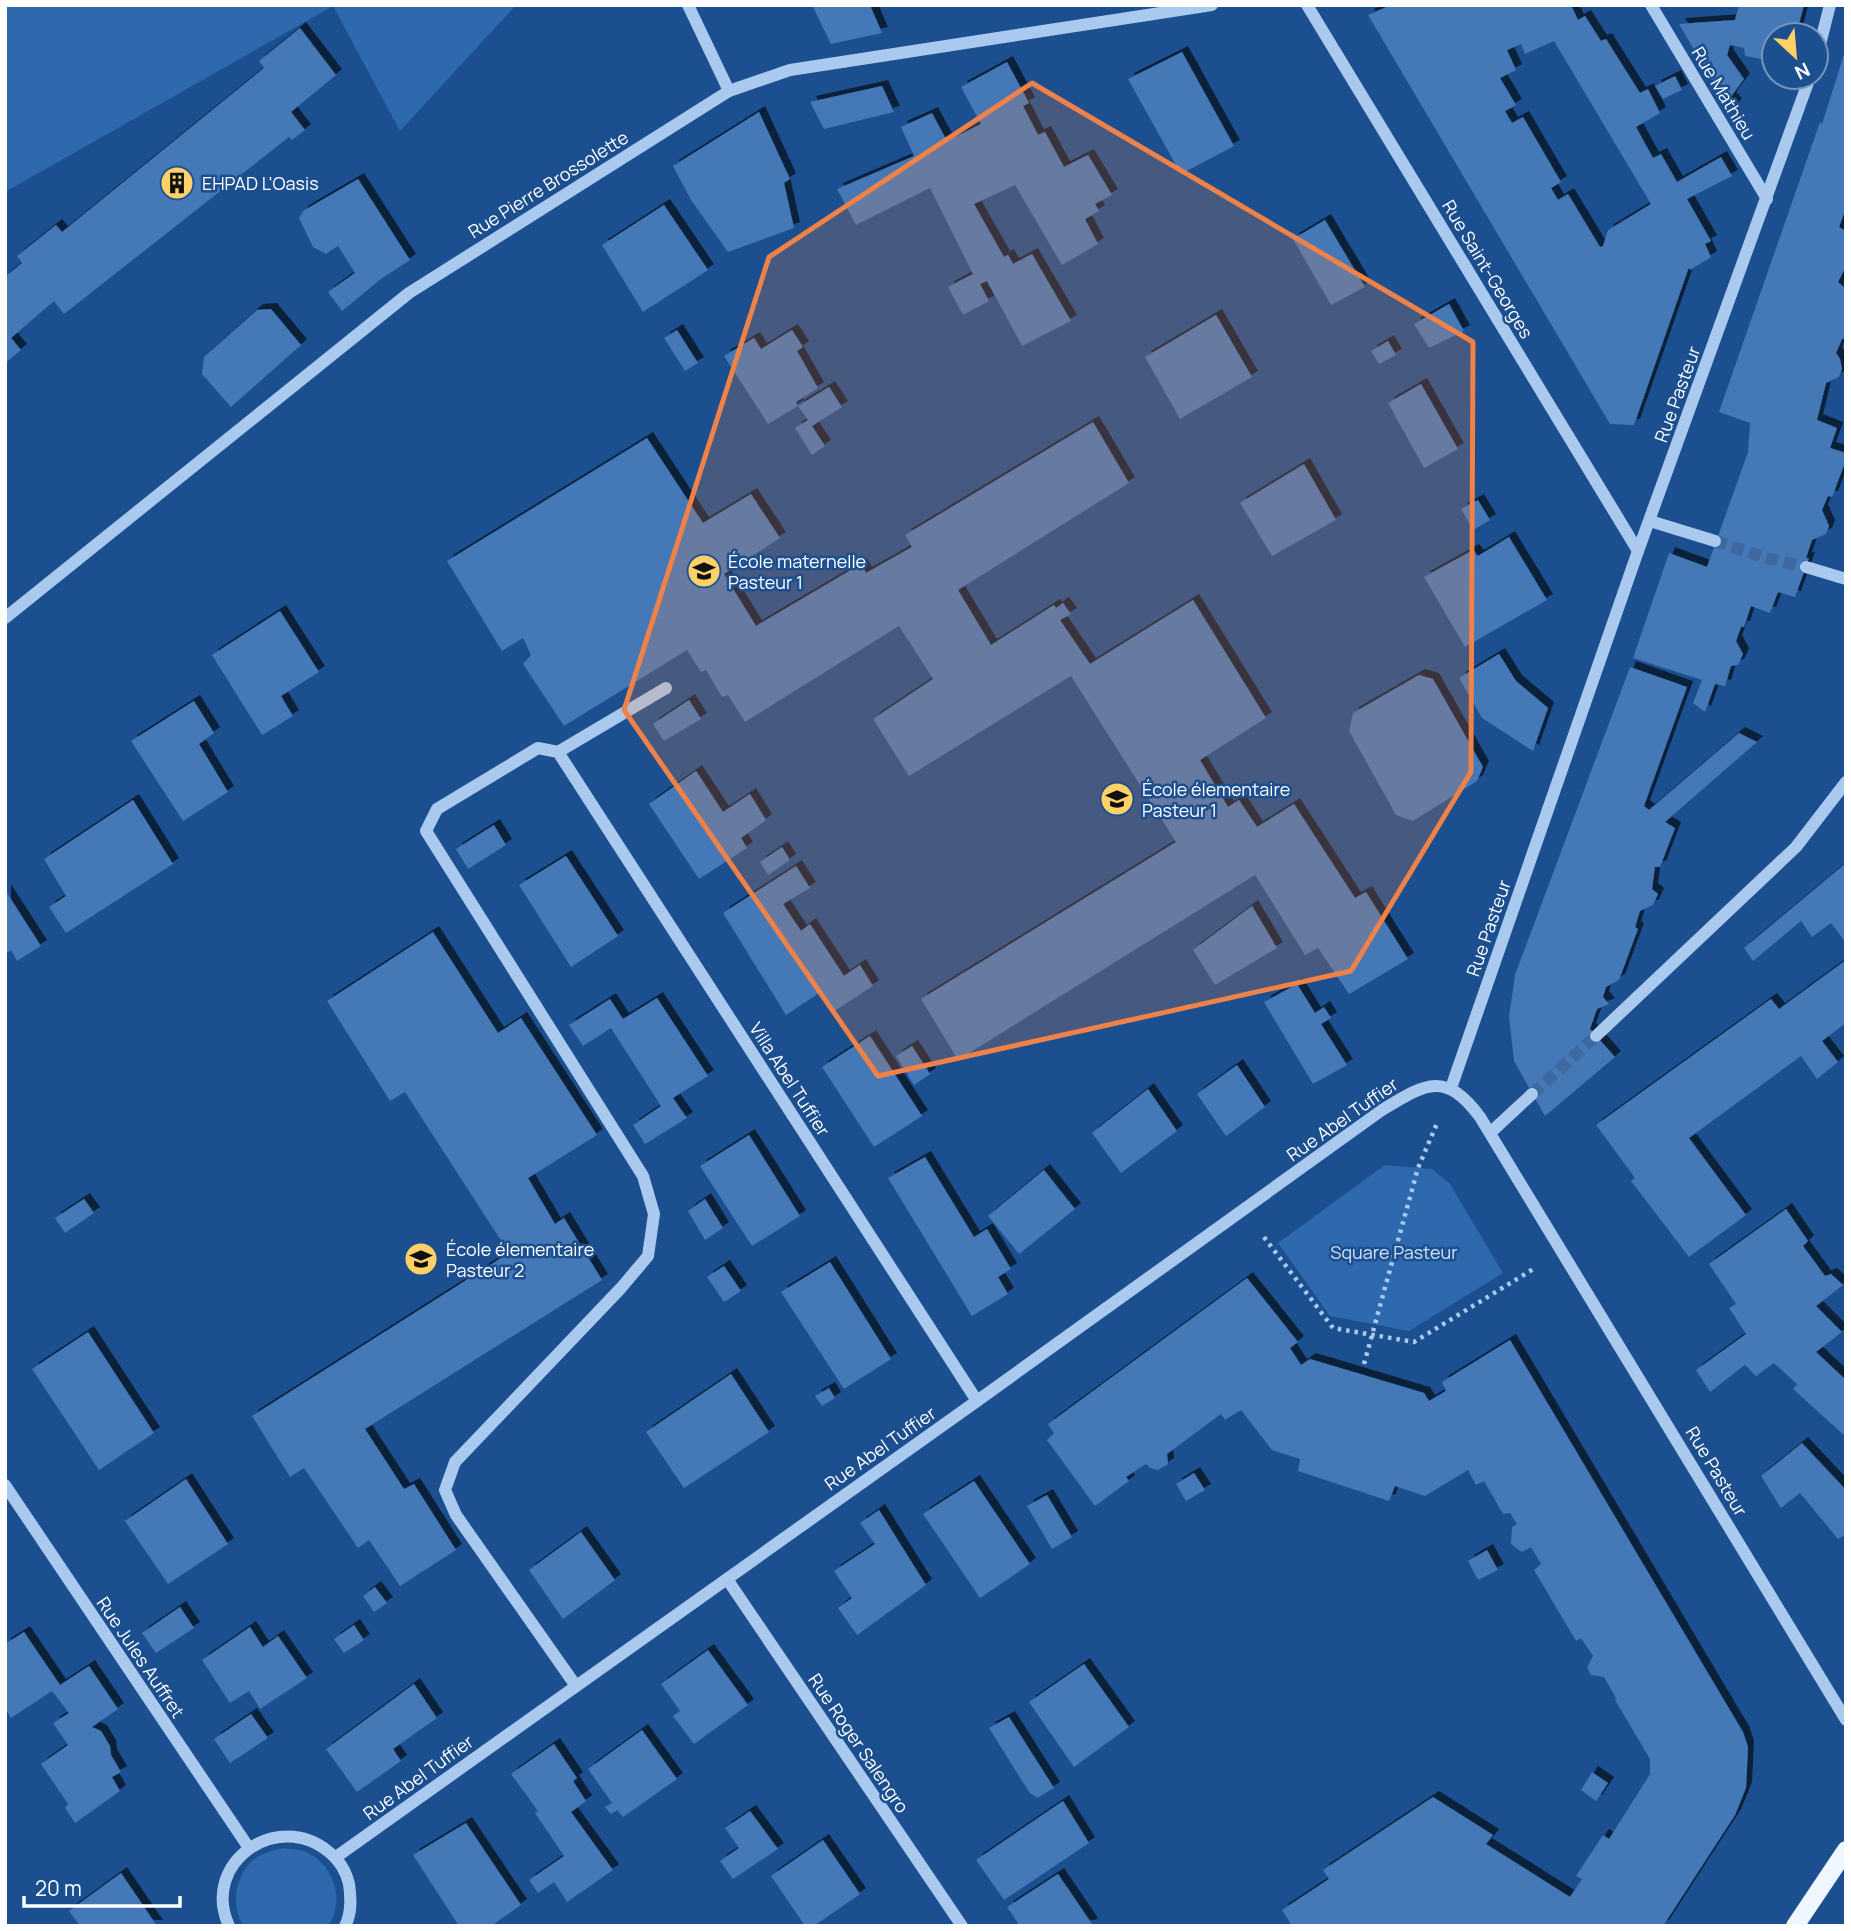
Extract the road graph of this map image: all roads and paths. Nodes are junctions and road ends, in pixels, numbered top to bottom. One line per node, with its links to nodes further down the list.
1 (688, 5): 5 (street)
2 (1212, 5): 5 (street, Rue Pierre Brossolette)
3 (1307, 5): 10 (street, Rue Saint-Georges)
4 (1651, 5): 7 (street, Rue Mathieu)
5 (729, 91): 13 (street, Rue Pierre Brossolette)
6 (1805, 91): 7 (street, Rue Pasteur)
7 (1767, 199): 8 (street, Rue Pasteur)
8 (1650, 521): 9 (street); 10 (street, Rue Pasteur)
9 (1715, 541)
10 (1639, 551): 18 (street, Rue Pasteur)
11 (1806, 567): 12 (street)
12 (1846, 579)
13 (5, 618)
14 (666, 688): 15 (street)
15 (558, 752): 25 (street, Villa Abel Tuffier); 28 (street)
16 (1846, 782): 17 (street)
17 (1596, 1036)
18 (1451, 1088): 20 (street, Rue Pasteur); 21 (street, Rue Abel Tuffier); 23 (path)
19 (1532, 1094): 20 (street)
20 (1490, 1133): 22 (street, Rue Pasteur)
21 (1243, 1210): 23 (path); 25 (street, Rue Abel Tuffier)
22 (1562, 1251): 23 (path); 29 (street, Rue Pasteur)
23 (1372, 1335): 24 (path)
24 (1364, 1364)
25 (977, 1401): 27 (street, Rue Abel Tuffier)
26 (5, 1485): 30 (street, Rue Jules Auffret)
27 (727, 1579): 28 (street, Rue Abel Tuffier); 35 (street, Rue Roger Salengro)
28 (576, 1686): 32 (street, Rue Abel Tuffier)
29 (1846, 1720)
30 (249, 1848): 32 (street); 33 (street)
31 (1846, 1850): 36 (main road)
32 (336, 1857): 34 (street)
33 (229, 1926)
34 (345, 1926)
35 (962, 1926)
36 (1795, 1926)

